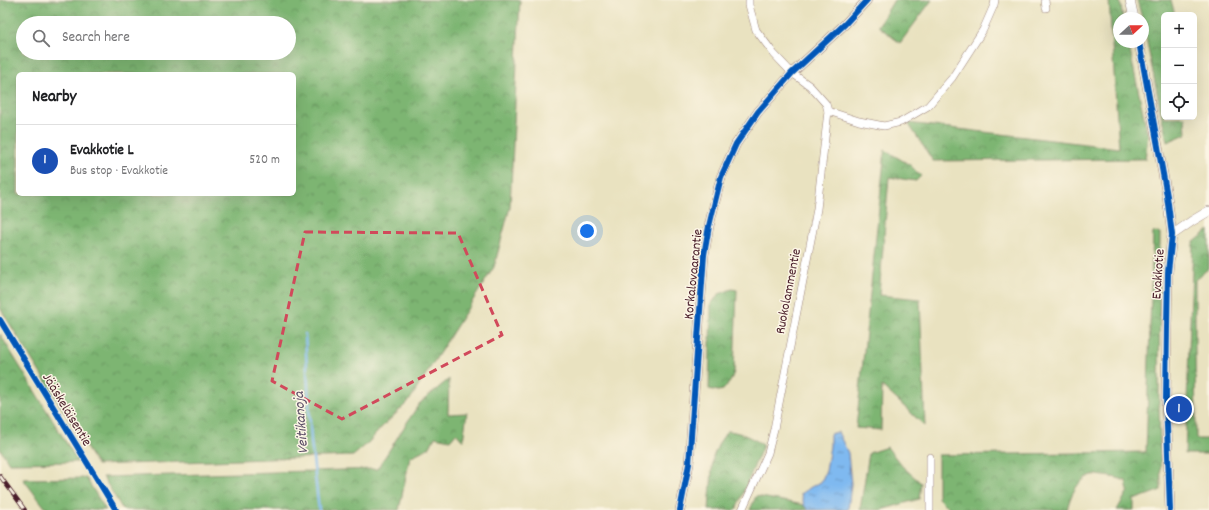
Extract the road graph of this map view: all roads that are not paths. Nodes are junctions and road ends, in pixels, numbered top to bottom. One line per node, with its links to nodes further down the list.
1 (749, 0): 9 (street)
2 (867, 0): 9 (street, Korkalovaarantie)
3 (995, 0): 10 (street)
4 (1045, 0): 6 (street)
5 (1130, 0): 7 (street)
6 (1046, 8)
7 (1133, 12)
8 (1140, 48): 12 (street, Evakkotie)
9 (792, 73): 10 (street); 14 (street, Korkalovaarantie)
10 (828, 111): 15 (street, Ruokolammentie)
11 (1209, 211): 12 (street)
12 (1172, 236): 17 (street, Evakkotie)
13 (930, 457): 16 (street)
14 (680, 510)
15 (742, 510)
16 (930, 510)
17 (1170, 510)

